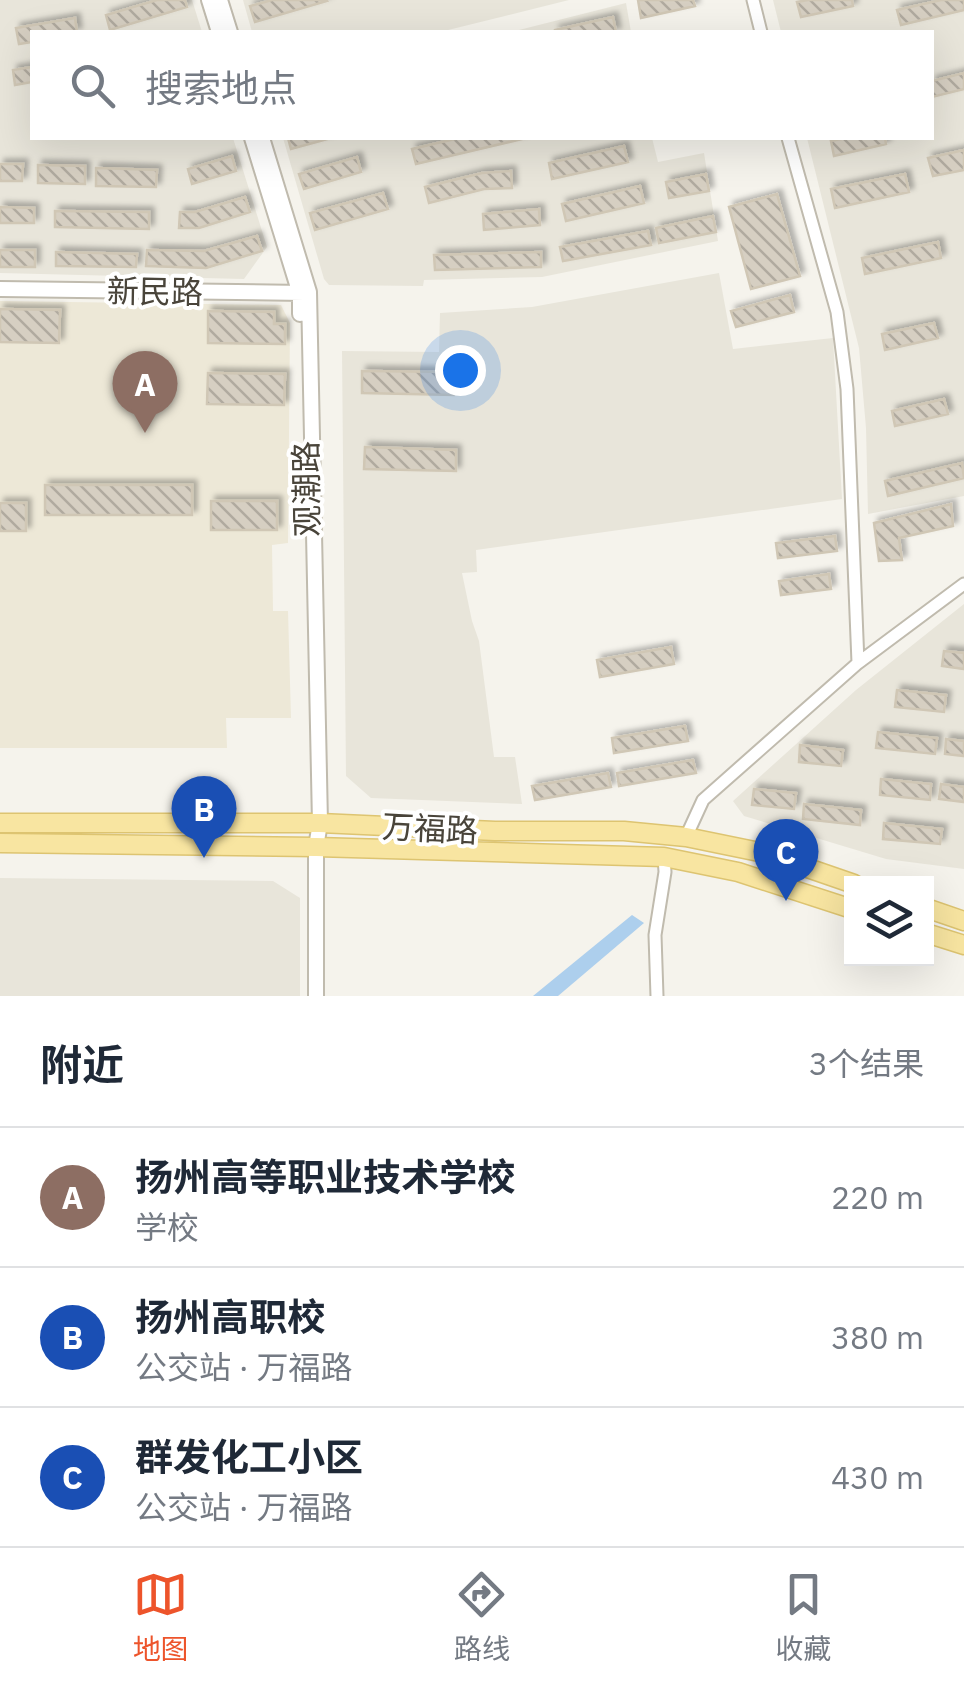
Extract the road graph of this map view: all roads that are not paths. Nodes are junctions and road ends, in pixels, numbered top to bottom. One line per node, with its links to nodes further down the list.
1 (209, 0): 4 (street)
2 (220, 0): 5 (street)
3 (752, 0): 6 (street)
4 (218, 30)
5 (229, 30)
6 (760, 30)
7 (253, 140): 11 (street, 观潮路)
8 (263, 140): 11 (street, 观潮路)
9 (789, 140): 13 (street)
10 (0, 288): 11 (street, 新民路)
11 (305, 293): 15 (street, 观潮路)
12 (964, 584): 13 (street)
13 (858, 664): 16 (street)
14 (0, 822): 15 (main road, 万福路)
15 (316, 823): 16 (main road, 万福路); 18 (street, 观潮路)
16 (686, 836): 20 (main road, 万福路)
17 (0, 842): 18 (main road, 万福路)
18 (316, 847): 19 (main road, 万福路); 26 (street, 观潮路)
19 (664, 857): 21 (main road, 万福路); 27 (street)
20 (844, 881)
21 (844, 906)
22 (934, 911): 23 (main road)
23 (964, 921)
24 (934, 936): 25 (main road)
25 (964, 945)
26 (316, 996)
27 (657, 996)

